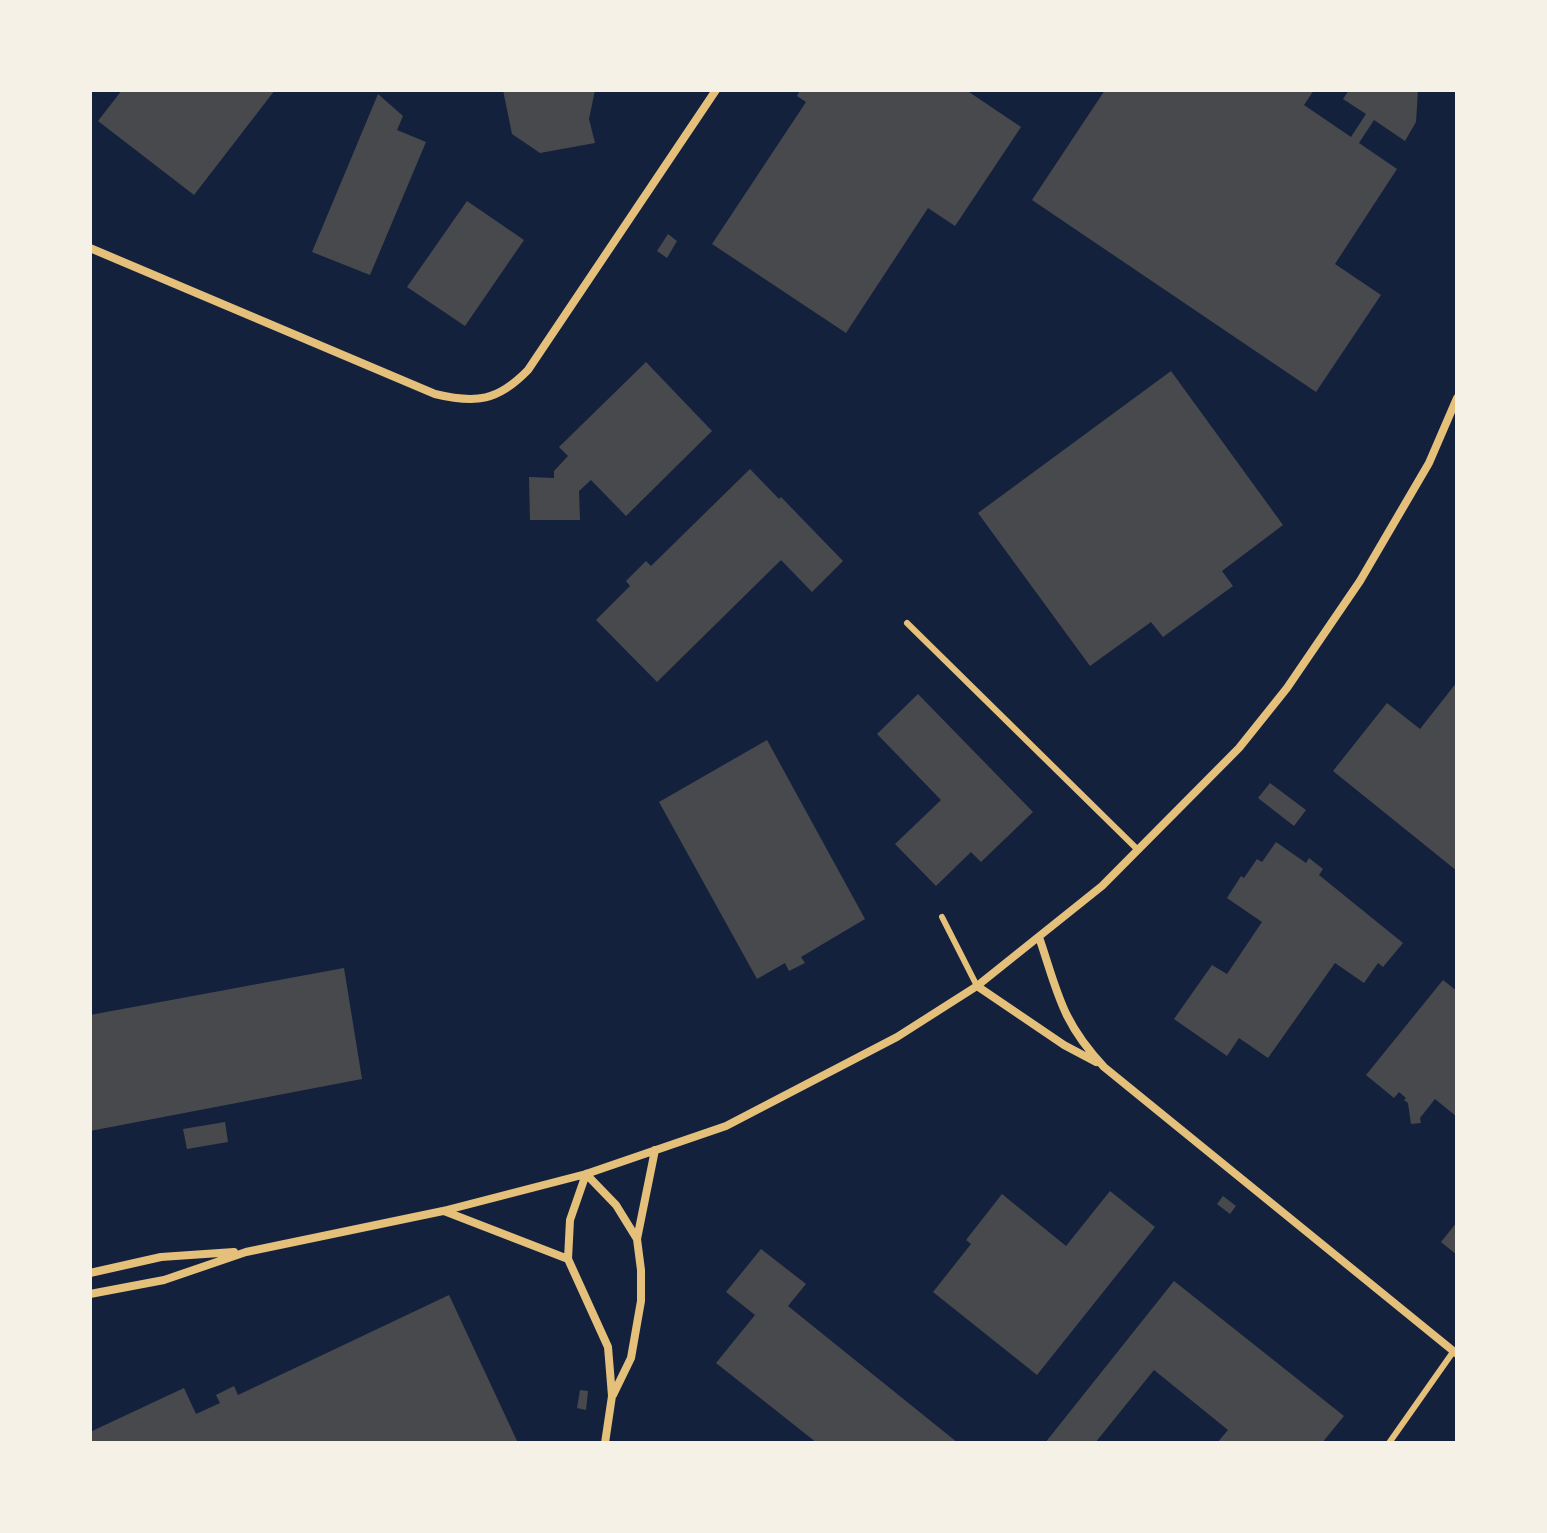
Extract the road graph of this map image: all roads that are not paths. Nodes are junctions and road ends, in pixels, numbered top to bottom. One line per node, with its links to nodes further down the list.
1 (716, 90): 2 (street)
2 (90, 248)
3 (1457, 398): 5 (street)
4 (907, 623): 5 (lane)
5 (1138, 850): 7 (street)
6 (942, 917): 8 (lane)
7 (1039, 937): 8 (street); 9 (street)
8 (977, 986): 9 (street); 10 (street)
9 (1104, 1067): 18 (street)
10 (655, 1150): 11 (street); 13 (street)
11 (586, 1174): 12 (street); 13 (street); 15 (street)
12 (443, 1211): 14 (street); 15 (street)
13 (637, 1239): 19 (street)
14 (246, 1252): 16 (street); 17 (street)
15 (568, 1259): 19 (street)
16 (90, 1273)
17 (90, 1294)
18 (1455, 1353): 21 (lane)
19 (612, 1396): 20 (street)
20 (605, 1443)
21 (1389, 1443)

